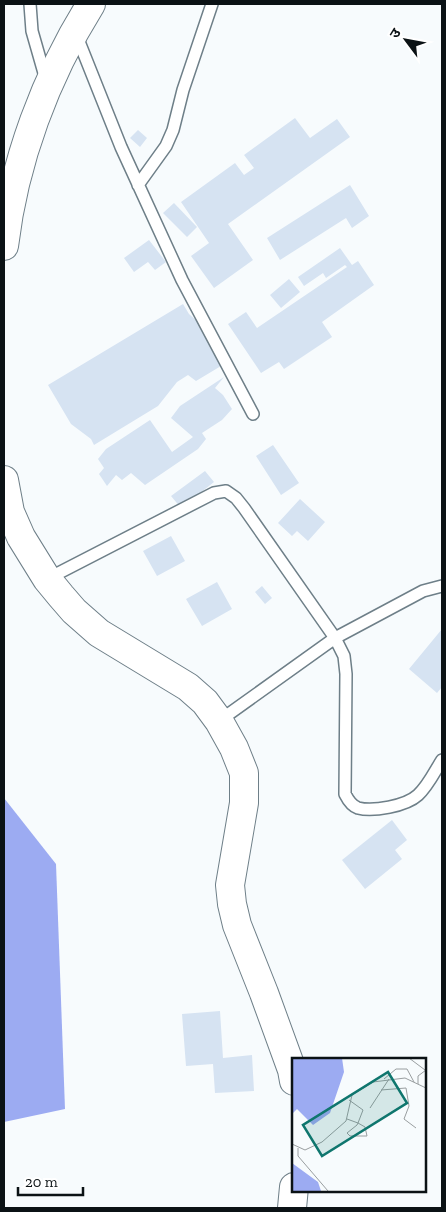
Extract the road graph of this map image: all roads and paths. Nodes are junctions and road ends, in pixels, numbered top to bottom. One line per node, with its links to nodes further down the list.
1 (30, 4): 5 (lane)
2 (91, 4): 4 (street)
3 (212, 4): 6 (lane)
4 (74, 30): 5 (street); 6 (lane)
5 (48, 85): 7 (street)
6 (138, 185): 8 (lane)
7 (4, 246)
8 (253, 414)
9 (4, 480): 10 (street)
10 (47, 579): 12 (lane); 13 (street)
11 (442, 586): 12 (lane)
12 (335, 638): 13 (lane); 14 (lane)
13 (219, 720): 15 (street)
14 (442, 760)
15 (292, 1076)
16 (294, 1192): 17 (street)
17 (292, 1208)

